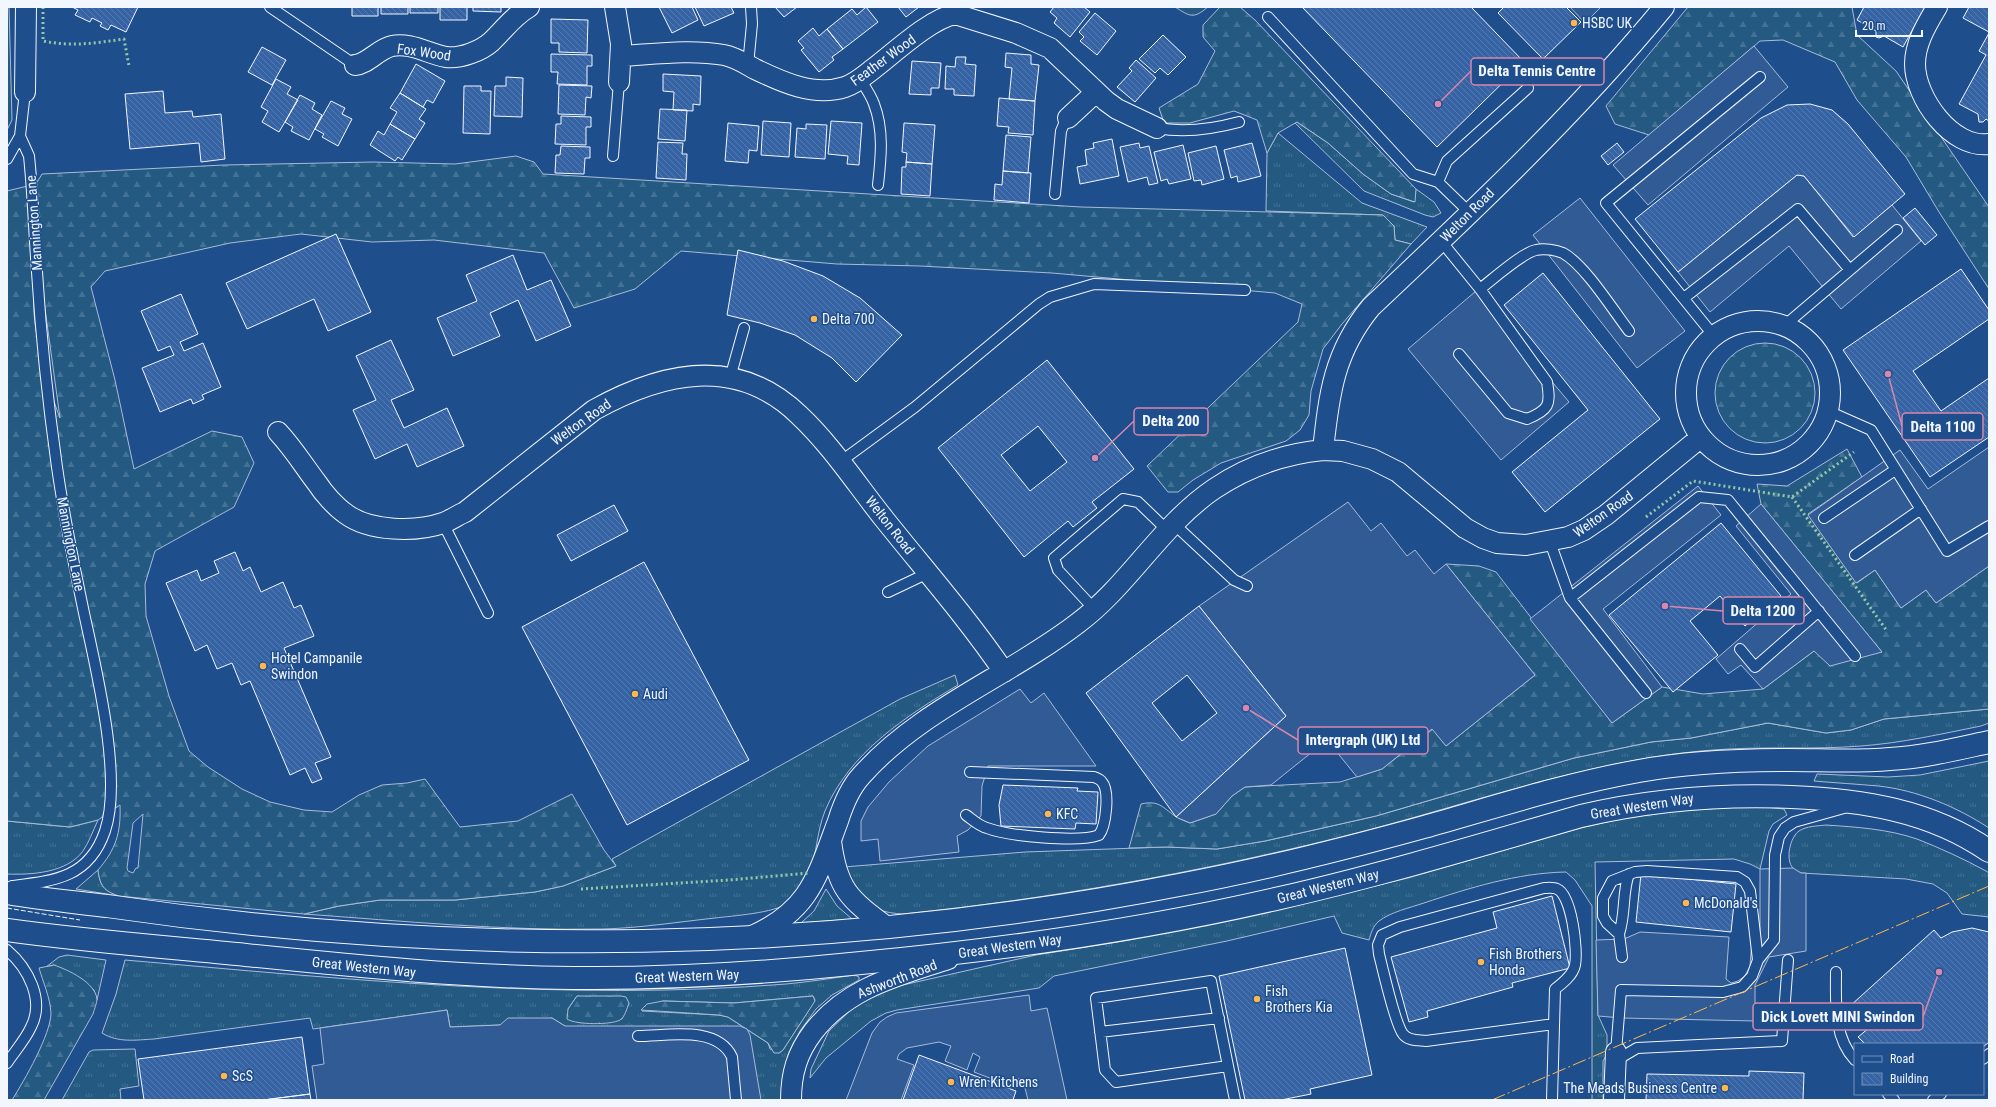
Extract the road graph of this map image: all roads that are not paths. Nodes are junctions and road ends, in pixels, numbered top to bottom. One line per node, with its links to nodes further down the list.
1 (26, 7): 17 (street)
2 (270, 7): 11 (lane)
3 (529, 7): 11 (street, Fox Wood)
4 (615, 7): 10 (street)
5 (751, 7): 12 (lane)
6 (1664, 7): 29 (street, Welton Road)
7 (1937, 7): 23 (street)
8 (955, 10): 14 (street, Feather Wood); 18 (street, Feather Wood)
9 (1268, 17): 26 (lane)
10 (622, 56): 12 (street, Feather Wood); 15 (street)
11 (355, 65)
12 (748, 65): 14 (street, Feather Wood)
13 (1760, 77): 35 (lane)
14 (860, 79): 27 (lane)
15 (619, 82): 24 (lane)
16 (1528, 88): 26 (lane)
17 (25, 92): 22 (lane)
18 (1096, 92): 19 (street); 21 (street, Feather Wood)
19 (1068, 118): 28 (lane)
20 (1239, 122): 21 (lane)
21 (1157, 128)
22 (20, 136): 25 (lane); 73 (lane, Mannington Lane)
23 (1989, 144)
24 (613, 156)
25 (7, 159)
26 (1438, 182): 29 (lane)
27 (878, 185)
28 (1055, 194)
29 (1470, 213): 31 (street, Welton Road)
30 (1897, 230): 32 (lane)
31 (1441, 241): 33 (lane); 45 (street, Welton Road)
32 (1850, 270): 35 (lane); 36 (lane)
33 (1480, 288): 38 (lane); 40 (lane)
34 (1245, 290): 46 (lane)
35 (1684, 298): 39 (lane)
36 (1784, 326): 39 (street); 42 (street)
37 (744, 328): 41 (lane)
38 (1629, 331)
39 (1714, 336): 44 (street)
40 (1459, 354)
41 (730, 378): 46 (street, Welton Road); 50 (street, Welton Road)
42 (1828, 411): 44 (street); 47 (lane)
43 (278, 432): 50 (street, Welton Road)
44 (1700, 438): 53 (street, Welton Road)
45 (1323, 450): 52 (street, Welton Road); 53 (street, Welton Road)
46 (840, 462): 55 (street, Welton Road)
47 (1895, 470): 48 (lane); 49 (lane)
48 (1921, 510): 51 (lane); 54 (lane)
49 (1824, 518)
50 (443, 523): 61 (lane)
51 (1989, 526)
52 (1171, 527): 56 (lane); 59 (street, Welton Road); 59 (lane)
53 (1550, 542): 58 (lane)
54 (1855, 555)
55 (928, 573): 57 (lane); 64 (street, Welton Road)
56 (1247, 586)
57 (888, 592)
58 (1570, 598): 60 (lane); 65 (lane)
59 (1095, 610): 64 (street, Welton Road)
60 (1819, 611): 62 (lane); 63 (lane)
61 (488, 613)
62 (1740, 649)
63 (1855, 656)
64 (1004, 672): 70 (street, Welton Road)
65 (1646, 693)
66 (1989, 742): 75 (main road)
67 (970, 772): 69 (lane)
68 (1864, 803): 71 (main road, Great Western Way); 80 (main road, Great Western Way); 82 (lane)
69 (966, 815)
70 (831, 841): 75 (street); 78 (street, Welton Road)
71 (1989, 851)
72 (1629, 874): 77 (lane); 77 (lane); 82 (lane)
73 (7, 887)
74 (7, 893): 78 (main road)
75 (887, 927): 78 (main road)
76 (7, 930): 80 (main road, Great Western Way)
77 (1619, 934): 81 (lane)
78 (746, 938)
79 (7, 950): 91 (lane)
80 (972, 951): 94 (street, Ashworth Road)
81 (1622, 957)
82 (1758, 960): 89 (lane)
83 (1788, 960): 89 (lane)
84 (1836, 972): 90 (lane)
85 (1219, 1018): 87 (lane); 87 (lane); 92 (lane)
86 (1554, 1024): 86 (lane); 96 (lane)
87 (1100, 1032): 92 (lane)
88 (638, 1036): 93 (lane)
89 (1615, 1056): 97 (street)
90 (1854, 1059)
91 (7, 1063)
92 (1228, 1066): 95 (lane)
93 (736, 1100)
94 (791, 1100)
95 (1235, 1100)
96 (1552, 1100)
97 (1614, 1100)

